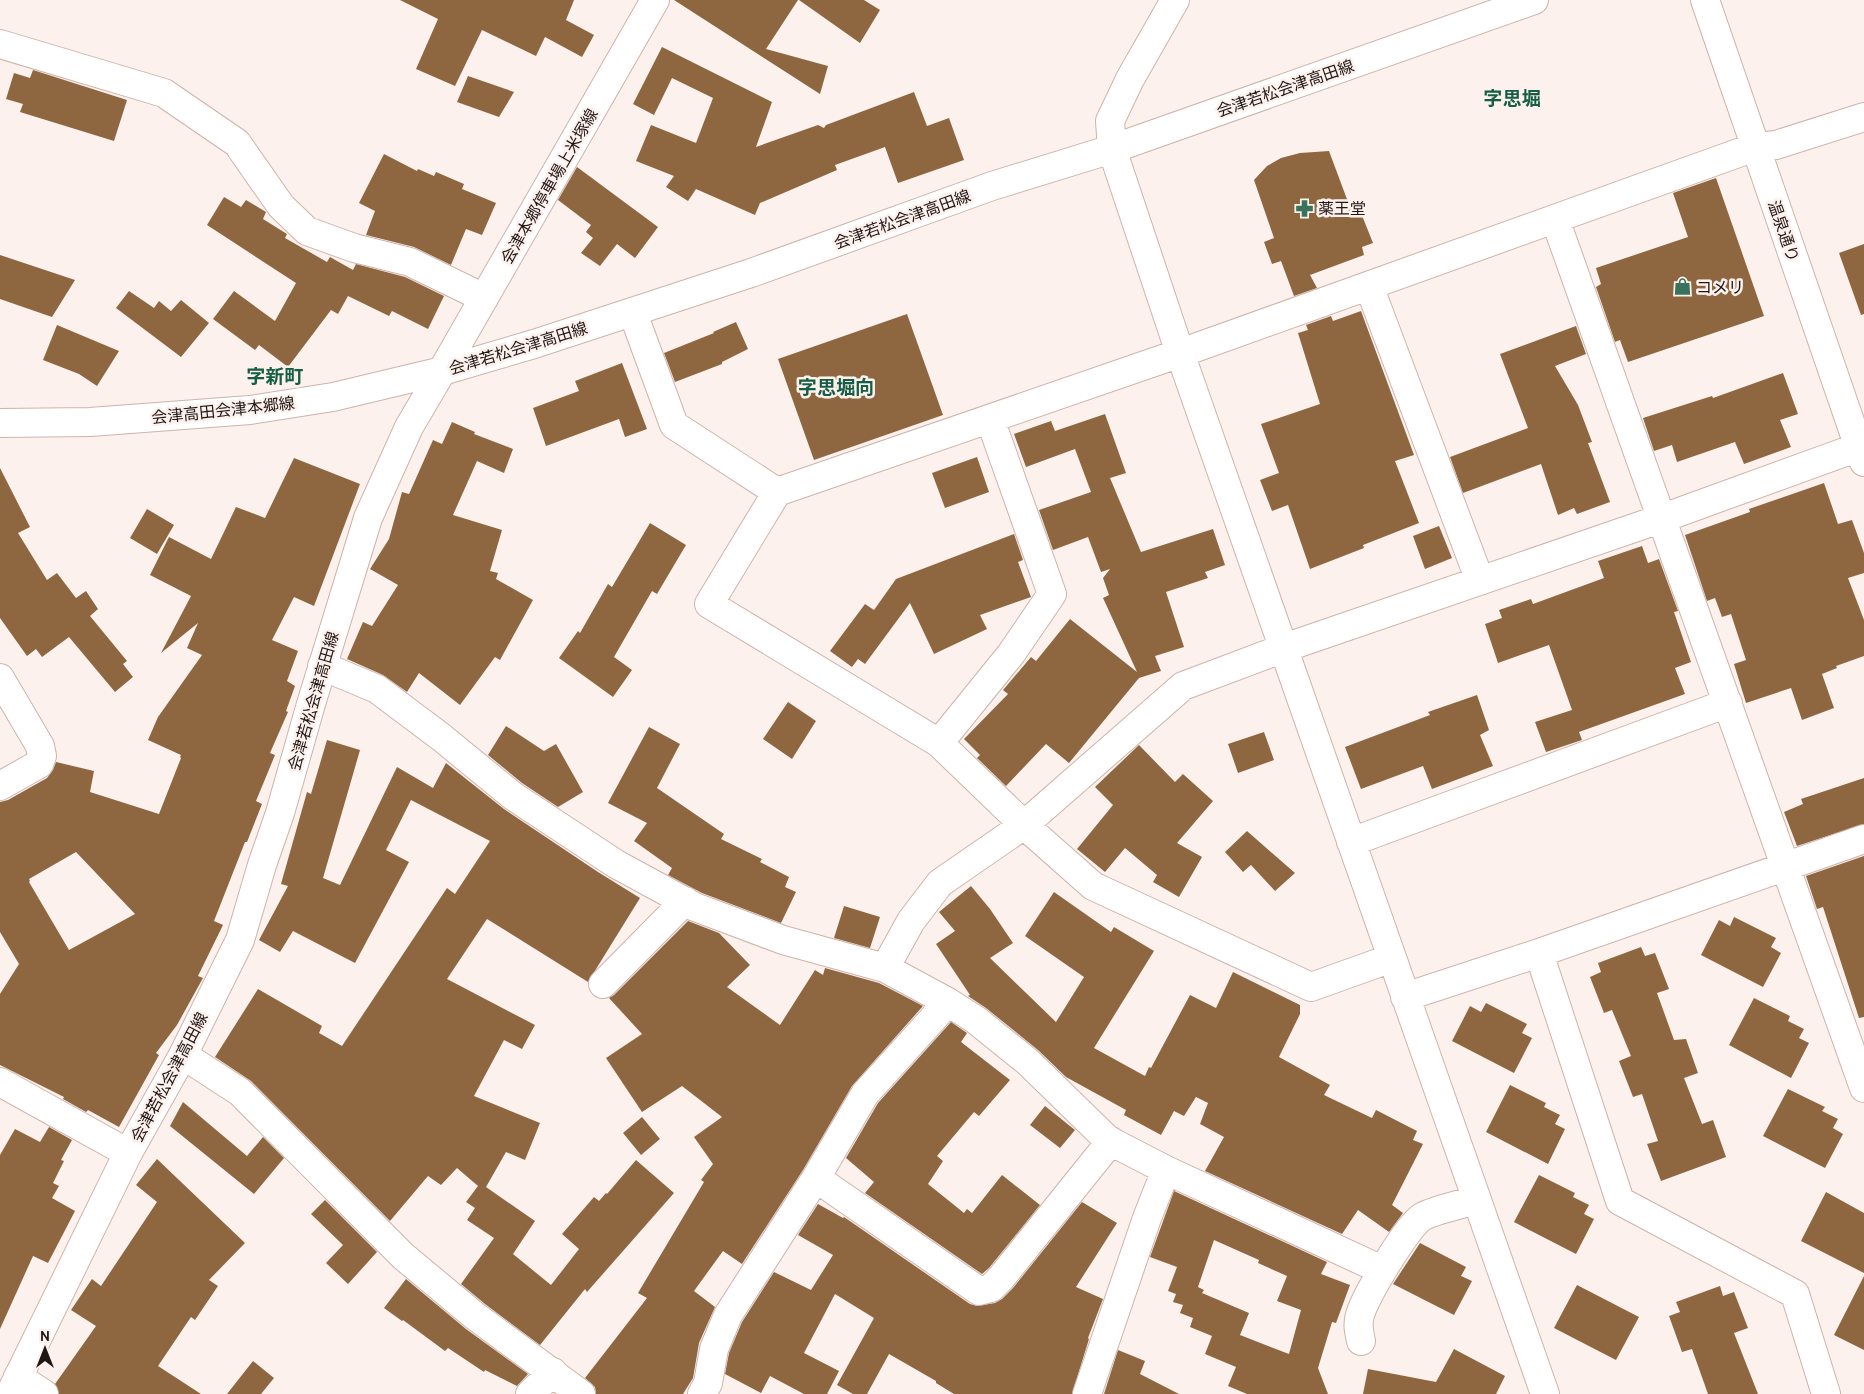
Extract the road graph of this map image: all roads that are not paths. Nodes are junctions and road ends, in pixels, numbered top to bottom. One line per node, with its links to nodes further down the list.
1 (655, 0): 11 (street, 会津本郷停車場上米塚線)
2 (1175, 0): 8 (street)
3 (1534, 0): 8 (street, 会津若松会津高田線)
4 (1705, 0): 7 (street, 温泉通り)
5 (0, 44): 11 (street)
6 (1864, 117): 7 (street)
7 (1755, 147): 9 (street); 17 (street, 温泉通り)
8 (1112, 149): 12 (street, 会津若松会津高田線); 13 (street)
9 (1555, 219): 10 (street); 19 (street)
10 (1369, 286): 13 (street); 20 (street)
11 (484, 298): 14 (street, 会津本郷停車場上米塚線)
12 (633, 313): 14 (street, 会津若松会津高田線); 18 (street)
13 (1180, 353): 15 (street); 21 (street)
14 (442, 371): 16 (street, 会津高田会津本郷線); 22 (street, 会津若松会津高田線)
15 (990, 419): 18 (street); 25 (street)
16 (0, 423)
17 (1862, 451): 19 (street)
18 (777, 492): 25 (street)
19 (1663, 518): 20 (street); 24 (street)
20 (1480, 580): 21 (street)
21 (1284, 648): 27 (street); 29 (street)
22 (322, 666): 31 (street); 38 (street, 会津若松会津高田線)
23 (0, 678): 26 (street)
24 (1728, 703): 29 (street); 30 (street)
25 (939, 743): 27 (street)
26 (0, 786)
27 (1024, 825): 33 (street); 34 (street)
28 (1864, 840): 30 (street)
29 (1351, 842): 33 (street)
30 (1786, 866): 32 (street); 40 (street)
31 (685, 901): 34 (street); 35 (street)
32 (1539, 953): 36 (street); 56 (street)
33 (1392, 958): 36 (street)
34 (885, 968): 37 (street)
35 (603, 984)
36 (1406, 997): 45 (street)
37 (948, 1002): 41 (street); 44 (street)
38 (183, 1055): 42 (street, 会津若松会津高田線); 48 (street)
39 (0, 1082): 42 (street)
40 (1864, 1088)
41 (1112, 1141): 43 (street); 44 (street)
42 (128, 1153): 49 (street, 会津若松会津高田線)
43 (1166, 1170): 46 (street); 54 (street)
44 (816, 1178): 53 (street)
45 (1477, 1200): 46 (street); 55 (street)
46 (1382, 1270): 47 (street)
47 (1362, 1341)
48 (552, 1372): 51 (street); 52 (street)
49 (14, 1386): 50 (street)
50 (44, 1394)
51 (530, 1394)
52 (580, 1394)
53 (702, 1394)
54 (1087, 1394)
55 (1545, 1394)
56 (1826, 1394)

